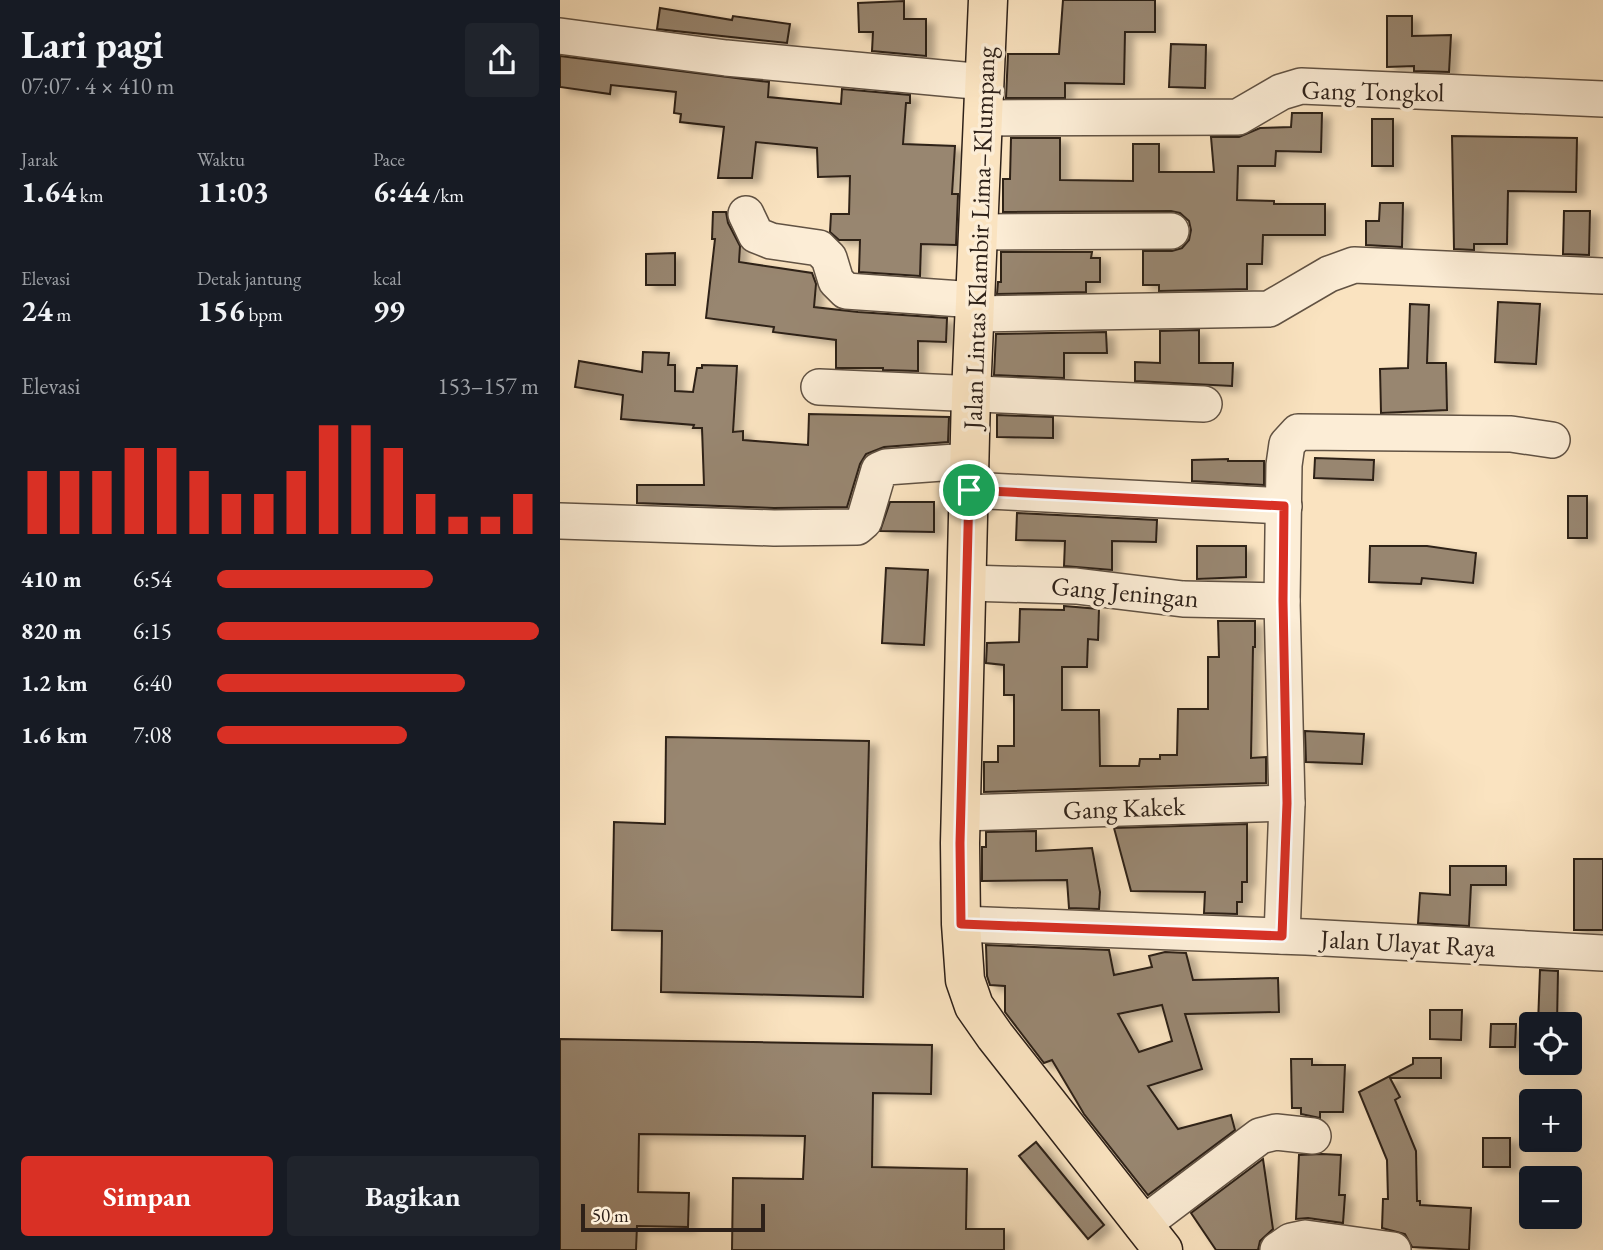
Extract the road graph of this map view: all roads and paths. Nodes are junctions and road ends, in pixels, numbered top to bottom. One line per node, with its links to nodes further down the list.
1 (988, 0): 4 (main road, Jalan Lintas Klambir Lima–Klumpang)
2 (560, 36): 4 (street, Gang Tongkol)
3 (1603, 99): 4 (street, Gang Tongkol)
4 (984, 100): 7 (main road, Jalan Lintas Klambir Lima–Klumpang)
5 (746, 214): 9 (street)
6 (1171, 231): 7 (street)
7 (979, 232): 9 (main road, Jalan Lintas Klambir Lima–Klumpang)
8 (1603, 276): 9 (street)
9 (976, 307): 11 (main road, Jalan Lintas Klambir Lima–Klumpang)
10 (819, 387): 11 (street)
11 (971, 395): 12 (street); 14 (main road, Jalan Lintas Klambir Lima–Klumpang)
12 (1204, 404)
13 (1552, 440): 15 (street)
14 (970, 475): 15 (street); 16 (street); 17 (main road, Jalan Lintas Klambir Lima–Klumpang)
15 (1284, 506): 18 (street)
16 (560, 521)
17 (967, 583): 18 (street, Gang Jeningan); 20 (main road, Jalan Lintas Klambir Lima–Klumpang)
18 (1283, 601): 19 (street)
19 (1287, 803): 20 (street, Gang Kakek); 22 (street)
20 (962, 813): 21 (main road, Jalan Lintas Klambir Lima–Klumpang)
21 (961, 924): 22 (street, Jalan Ulayat Raya); 25 (main road, Jalan Lintas Klambir Lima–Klumpang)
22 (1282, 936): 23 (street, Jalan Ulayat Raya)
23 (1603, 953)
24 (1313, 1136): 25 (street)
25 (1153, 1238)
26 (1278, 1250): 27 (street)
27 (1393, 1250)

